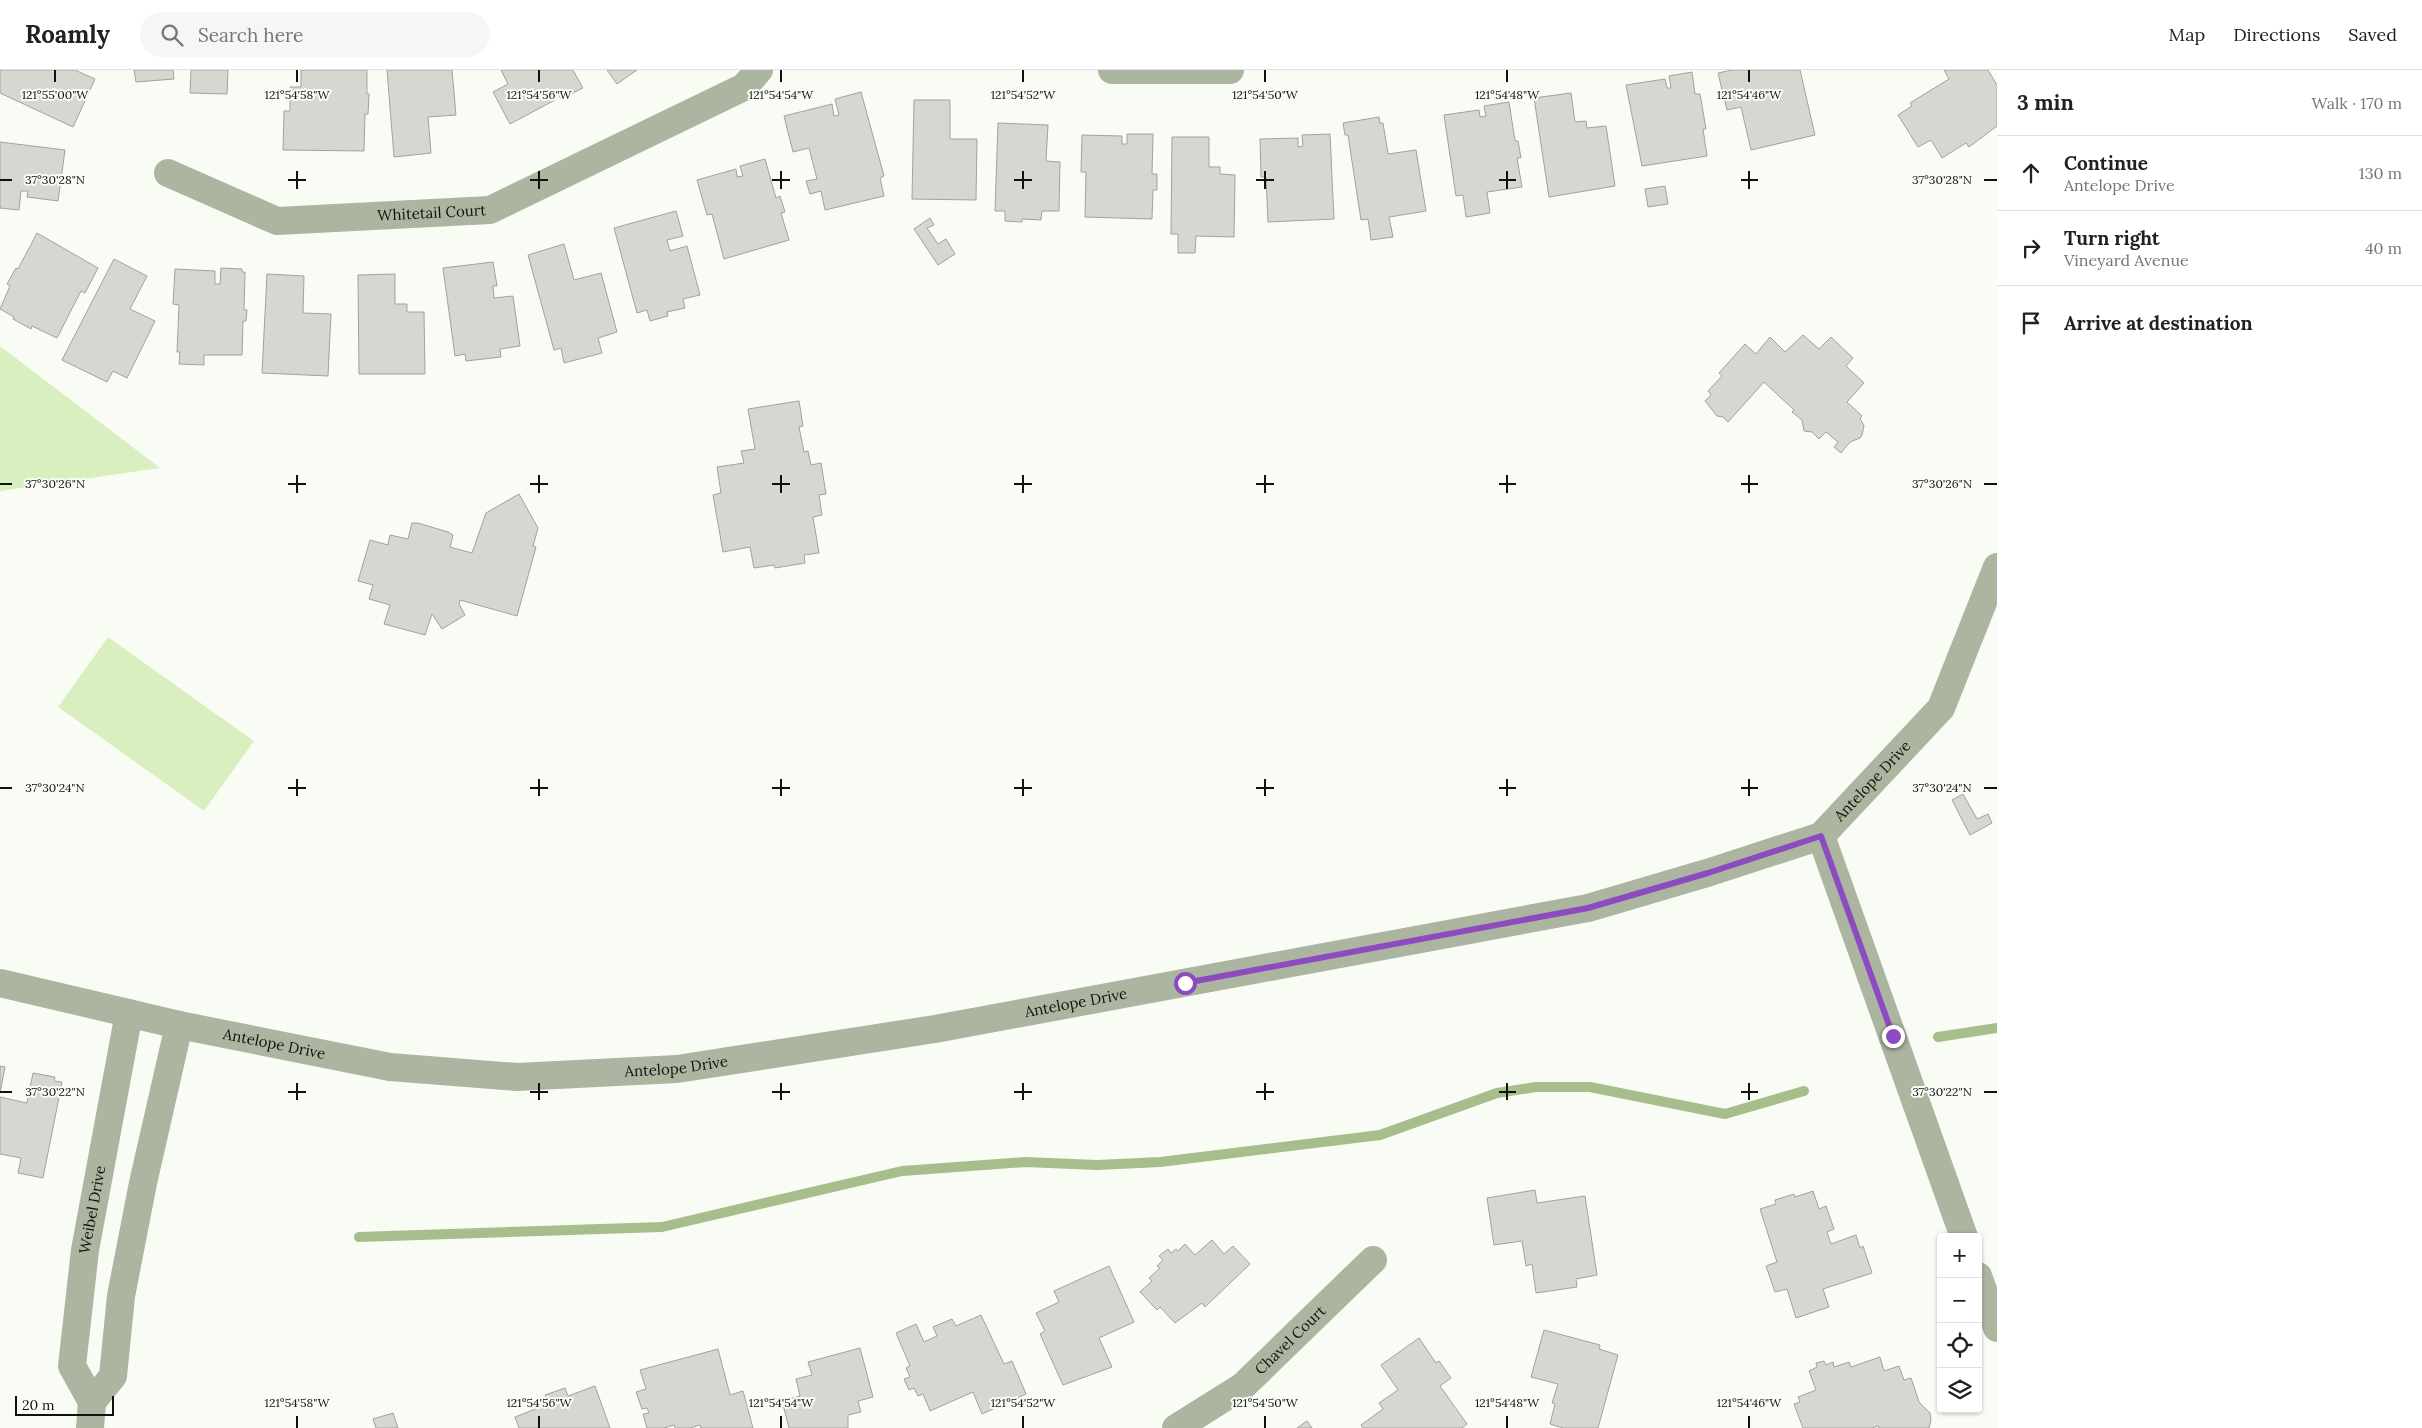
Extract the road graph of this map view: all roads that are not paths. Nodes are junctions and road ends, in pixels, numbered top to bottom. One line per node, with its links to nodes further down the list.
1 (759, 70): 4 (street, Whitetail Court)
2 (1117, 70): 3 (street)
3 (1230, 70)
4 (168, 173)
5 (1997, 566): 6 (street, Antelope Drive)
6 (1821, 836): 9 (street, Antelope Drive); 10 (street)
7 (0, 983): 8 (street, Antelope Drive)
8 (129, 1013): 9 (street, Antelope Drive); 14 (street, Weibel Drive)
9 (179, 1025): 14 (street, Weibel Drive)
10 (1963, 1233)
11 (1373, 1260): 15 (street, Chavel Court)
12 (1979, 1278): 13 (street)
13 (1997, 1328)
14 (91, 1415)
15 (1176, 1428)

